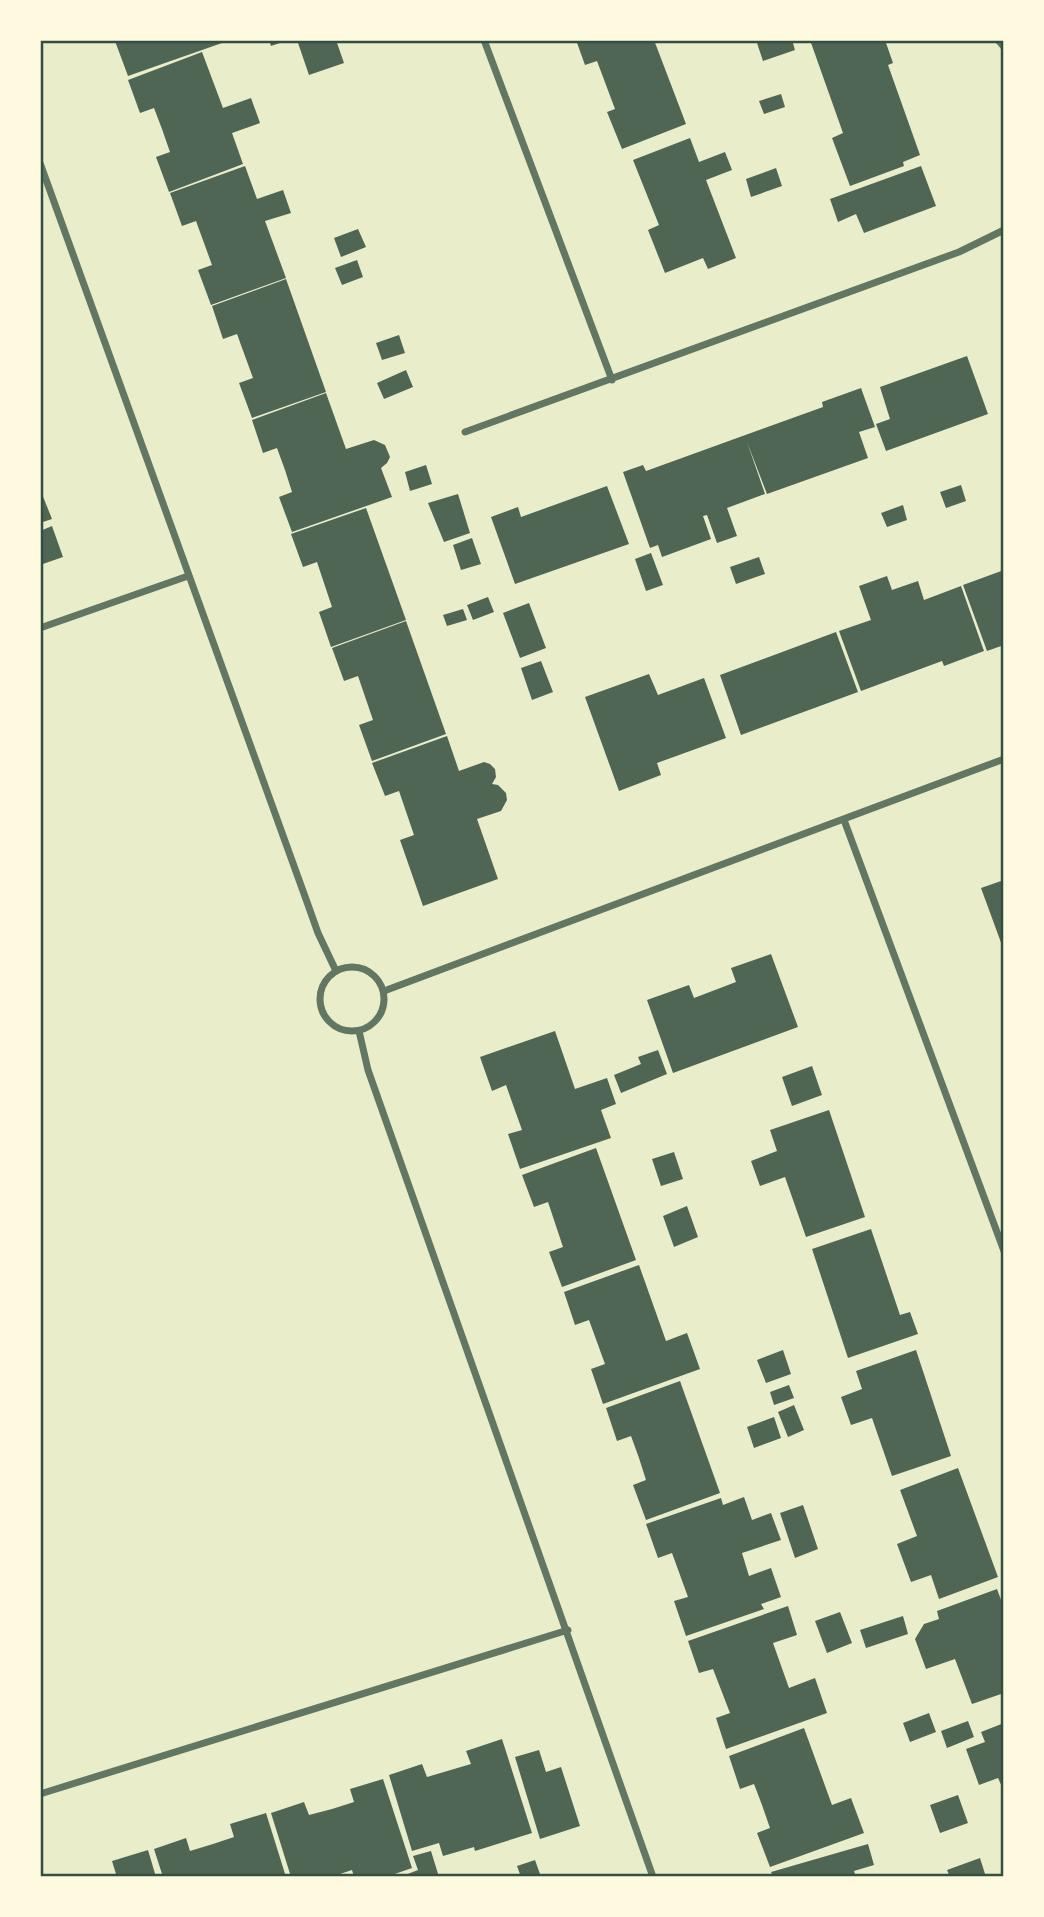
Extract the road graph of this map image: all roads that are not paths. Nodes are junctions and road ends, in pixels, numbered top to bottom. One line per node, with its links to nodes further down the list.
1 (484, 40): 6 (street)
2 (998, 40): 3 (street)
3 (1004, 47)
4 (40, 163): 8 (street)
5 (1004, 230): 6 (street)
6 (612, 380): 7 (street)
7 (465, 432)
8 (188, 576): 9 (street); 12 (street)
9 (40, 628)
10 (1004, 760): 11 (street)
11 (844, 820): 13 (street); 15 (street)
12 (337, 971): 13 (street); 14 (street)
13 (384, 991): 14 (street)
14 (359, 1031): 16 (street)
15 (1004, 1251)
16 (568, 1630): 17 (street); 18 (street)
17 (40, 1794)
18 (653, 1877)

